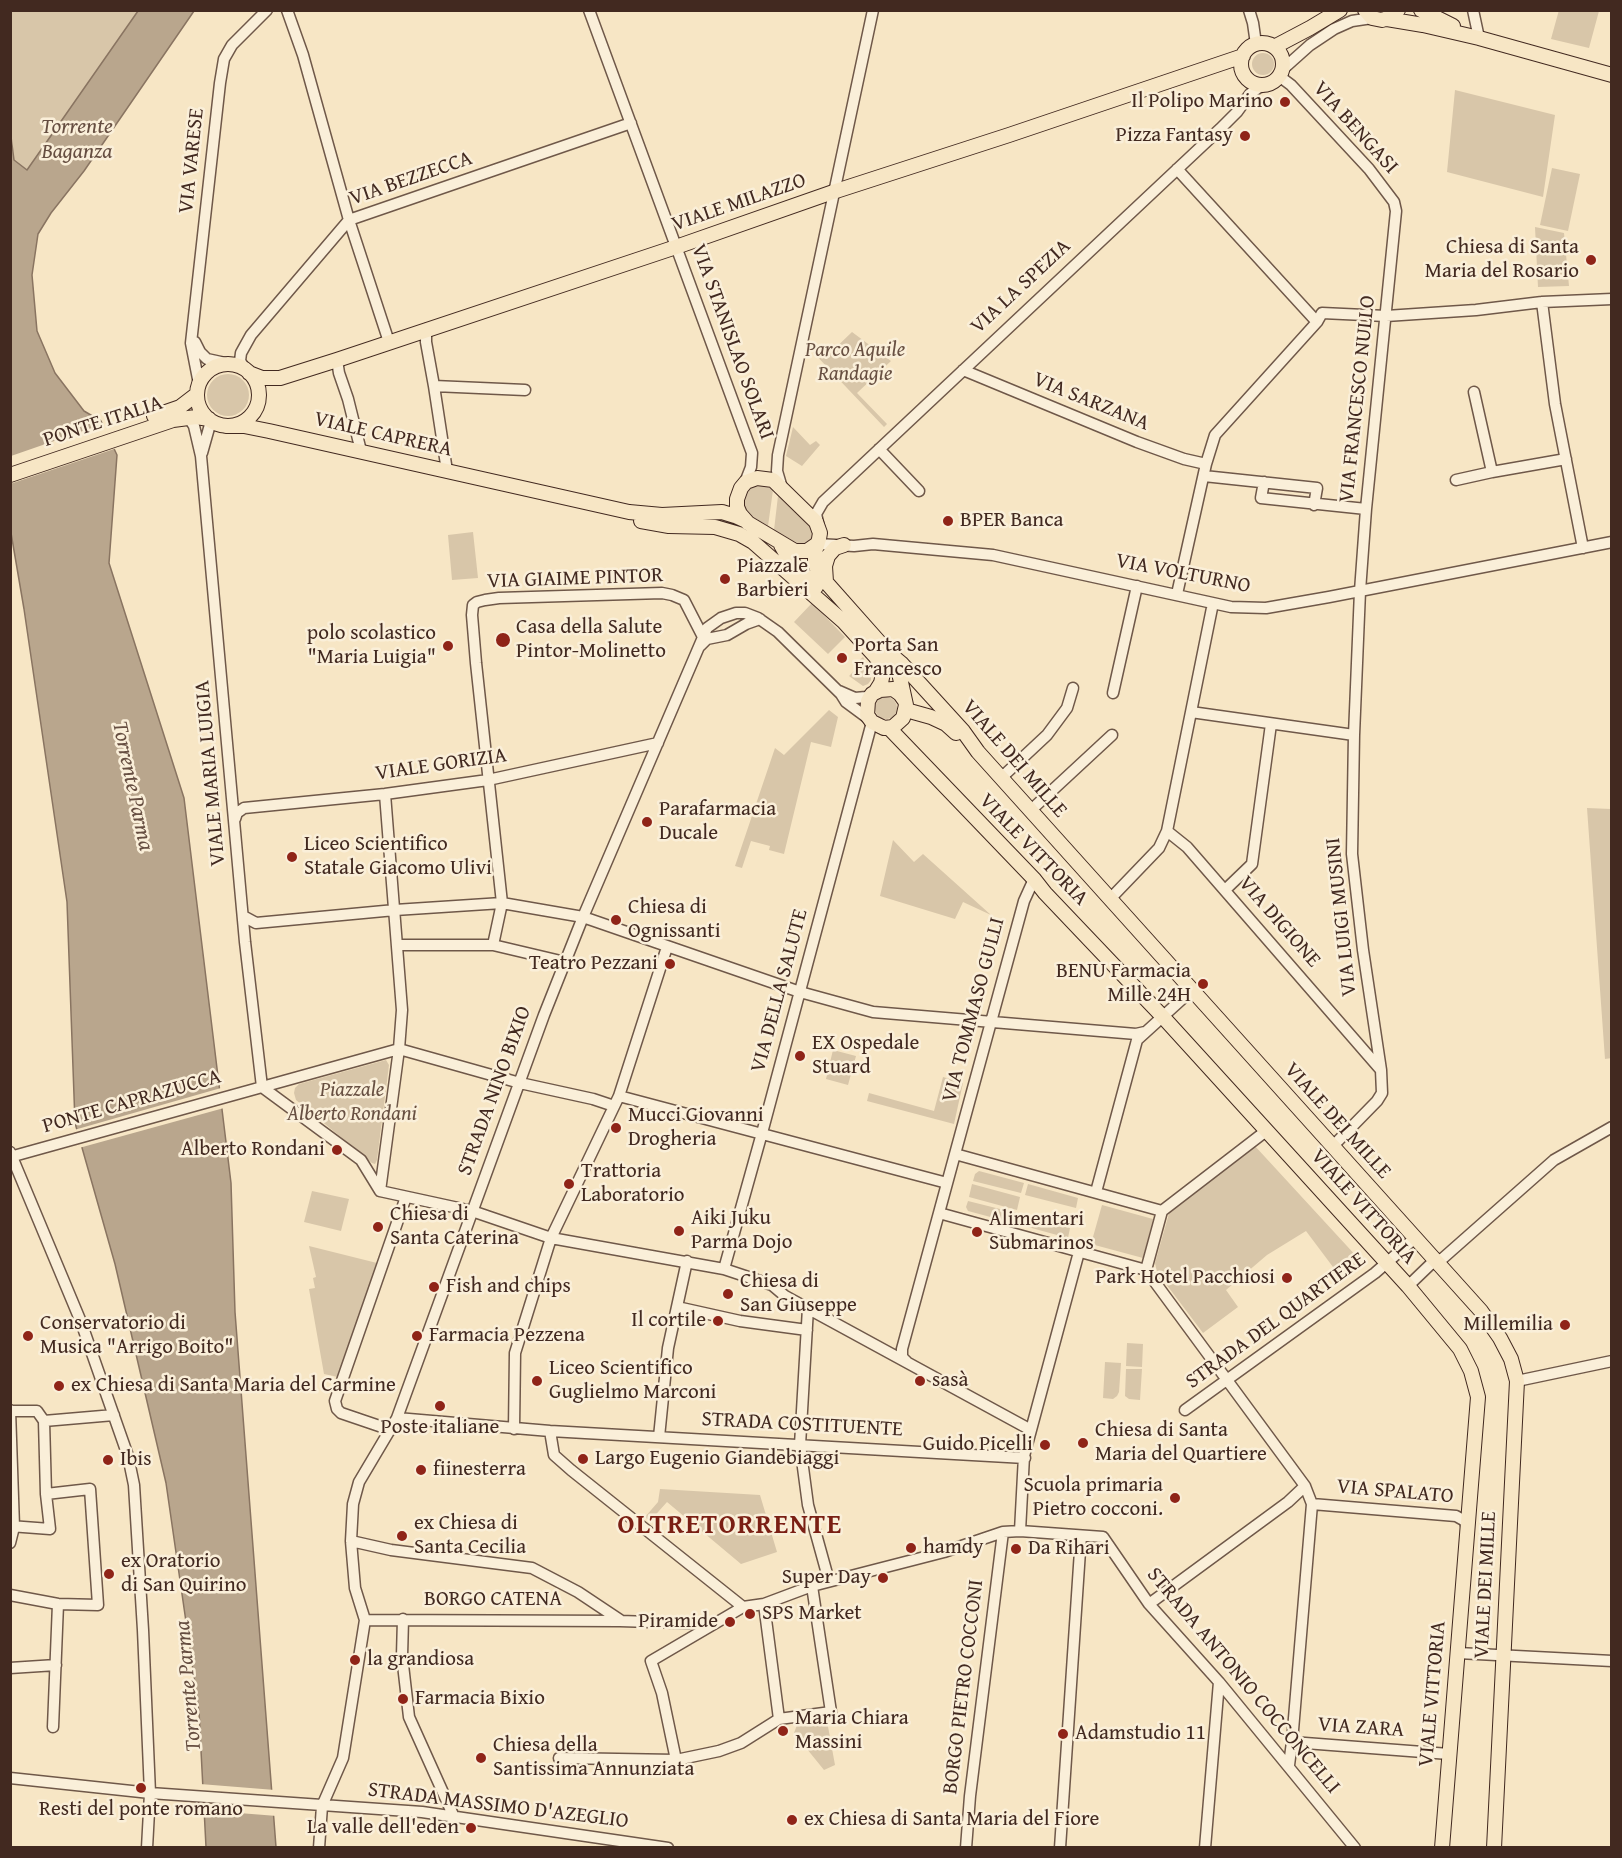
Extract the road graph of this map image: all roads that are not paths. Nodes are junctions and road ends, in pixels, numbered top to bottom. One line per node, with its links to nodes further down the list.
1 (267, 10): 28 (street, VIA VARESE)
2 (287, 10): 21 (street)
3 (589, 10): 17 (street, VIA STANISLAO SOLARI)
4 (873, 10): 19 (street)
5 (1249, 10): 11 (street)
6 (1340, 10): 12 (main road)
7 (1420, 10): 10 (main road)
8 (1473, 10): 10 (street)
9 (1381, 14): 10 (main road); 14 (street, VIA LA SPEZIA)
10 (1479, 38): 15 (main road)
11 (1256, 44): 12 (main road); 13 (main road)
12 (1274, 47): 14 (main road)
13 (1243, 56): 16 (main road); 19 (main road, VIALE MILAZZO)
14 (1281, 73): 16 (main road, VIA LA SPEZIA); 20 (street, VIA BENGASI)
15 (1611, 75)
16 (1266, 85): 18 (street, VIA LA SPEZIA)
17 (631, 123): 21 (street, VIA BEZZECCA); 22 (street, VIA STANISLAO SOLARI)
18 (1177, 169): 26 (street); 32 (street, VIA LA SPEZIA)
19 (834, 192): 22 (main road, VIALE MILAZZO); 55 (street)
20 (1396, 211): 25 (street, VIA FRANCESCO NULLO)
21 (349, 220): 29 (street); 33 (street, VIA BEZZECCA)
22 (676, 247): 27 (main road, VIALE MILAZZO); 53 (street, VIA STANISLAO SOLARI)
23 (1611, 299): 24 (street)
24 (1542, 303): 25 (street); 44 (street)
25 (1386, 316): 26 (street); 58 (street, VIA FRANCESCO NULLO)
26 (1317, 322): 45 (street)
27 (426, 329): 29 (main road, VIALE MILAZZO); 34 (street)
28 (193, 333): 31 (street); 35 (street, VIA VARESE)
29 (389, 342): 30 (main road, VIALE MILAZZO)
30 (337, 360): 33 (main road, VIALE MILAZZO); 42 (street)
31 (230, 364): 33 (main road); 35 (main road)
32 (963, 370): 41 (street, VIA LA SPEZIA); 45 (street, VIA SARZANA)
33 (247, 371): 40 (main road)
34 (434, 386): 36 (street); 47 (street)
35 (198, 389): 38 (main road, PONTE ITALIA); 39 (main road)
36 (525, 390)
37 (1473, 392): 48 (street)
38 (180, 413): 39 (main road, PONTE ITALIA); 43 (street, VIALE MARIA LUIGIA); 46 (main road, PONTE ITALIA); 49 (main road, PONTE ITALIA)
39 (210, 420): 40 (main road); 43 (street, VIALE MARIA LUIGIA)
40 (226, 426): 42 (main road, VIALE CAPRERA)
41 (879, 448): 56 (street); 60 (street, VIA LA SPEZIA)
42 (361, 452): 47 (main road, VIALE CAPRERA)
43 (201, 456): 93 (street, VIALE MARIA LUIGIA)
44 (1566, 459): 48 (street); 65 (street)
45 (1206, 464): 50 (street)
46 (10, 465)
47 (447, 471): 54 (main road, VIALE CAPRERA)
48 (1492, 472): 51 (street)
49 (10, 475)
50 (1204, 476): 52 (street); 69 (street)
51 (1456, 480)
52 (1264, 482): 57 (street); 57 (street)
53 (744, 485): 55 (main road); 59 (main road)
54 (531, 490): 59 (main road, VIALE CAPRERA); 72 (main road, VIALE CAPRERA)
55 (784, 490): 60 (main road)
56 (919, 491)
57 (1314, 505): 58 (street)
58 (1366, 510): 68 (street, VIA FRANCESCO NULLO)
59 (748, 523): 61 (main road)
60 (819, 527): 63 (main road)
61 (775, 539): 63 (main road); 72 (main road)
62 (1611, 542): 65 (street, VIA VOLTURNO)
63 (817, 544): 64 (street, VIA VOLTURNO); 66 (main road, VIALE DEI MILLE)
64 (844, 545): 66 (main road); 67 (street, VIA VOLTURNO)
65 (1583, 548): 68 (street, VIA VOLTURNO)
66 (827, 584): 75 (main road, VIALE DEI MILLE)
67 (1137, 586): 69 (street, VIA VOLTURNO); 79 (street)
68 (1360, 591): 70 (street, VIA VOLTURNO); 86 (street, VIA LUIGI MUSINI)
69 (1178, 594): 70 (street, VIA VOLTURNO)
70 (1213, 603): 81 (street)
71 (760, 619): 73 (street, STRADA NINO BIXIO); 74 (street); 77 (street)
72 (846, 624): 78 (main road)
73 (703, 637): 74 (street, STRADA NINO BIXIO); 90 (street, VIA GIAIME PINTOR)
74 (698, 649): 87 (street, STRADA NINO BIXIO)
75 (888, 652): 80 (main road); 88 (main road, VIALE DEI MILLE)
76 (1073, 688): 89 (street)
77 (838, 691): 78 (street); 82 (street)
78 (874, 693): 80 (main road); 82 (main road)
79 (1113, 693)
80 (905, 705): 84 (main road); 88 (main road)
81 (1191, 712): 83 (street); 94 (street)
82 (871, 720): 84 (main road); 107 (street, VIA DELLA SALUTE)
83 (1271, 724): 86 (street); 96 (street)
84 (889, 728): 95 (main road, VIALE VITTORIA)
85 (1112, 735): 92 (street)
86 (1354, 735): 110 (street, VIA LUIGI MUSINI)
87 (658, 743): 90 (street, VIALE GORIZIA); 101 (street, STRADA NINO BIXIO)
88 (978, 752): 89 (main road, VIALE DEI MILLE)
89 (1001, 778): 92 (main road, VIALE DEI MILLE)
90 (488, 780): 91 (street, VIALE GORIZIA); 98 (street)
91 (386, 794): 93 (street, VIALE GORIZIA); 99 (street)
92 (1030, 811): 97 (main road, VIALE DEI MILLE)
93 (235, 821): 100 (street, VIALE MARIA LUIGIA)
94 (1167, 831): 96 (street, VIA DIGIONE); 97 (street)
95 (1034, 879): 108 (main road, VIALE VITTORIA); 109 (street, VIA TOMMASO GULLI)
96 (1225, 890): 112 (street, VIA DIGIONE)
97 (1110, 899): 106 (main road, VIALE DEI MILLE)
98 (502, 903): 99 (street); 101 (street); 103 (street)
99 (395, 910): 100 (street); 102 (street)
100 (243, 916): 116 (street, VIALE MARIA LUIGIA)
101 (583, 917): 104 (street); 105 (street, STRADA NINO BIXIO)
102 (398, 945): 103 (street); 113 (street)
103 (493, 945): 105 (street)
104 (668, 947): 107 (street); 117 (street)
105 (565, 962): 115 (street, STRADA NINO BIXIO)
106 (1192, 990): 108 (street); 122 (main road, VIALE DEI MILLE)
107 (800, 992): 109 (street); 121 (street, VIA DELLA SALUTE)
108 (1163, 1017): 111 (street); 120 (main road, VIALE VITTORIA)
109 (991, 1022): 111 (street); 123 (street, VIA TOMMASO GULLI)
110 (1374, 1023): 112 (street); 114 (street, VIA LUIGI MUSINI)
111 (1145, 1032): 127 (street)
112 (1351, 1035): 114 (street, VIA DIGIONE)
113 (399, 1049): 115 (street); 116 (street); 126 (street)
114 (1381, 1070): 122 (street, VIA LUIGI MUSINI)
115 (520, 1083): 118 (street); 129 (street, STRADA NINO BIXIO)
116 (262, 1087): 124 (street, PONTE CAPRAZUCCA); 126 (street)
117 (619, 1096): 118 (street); 121 (street)
118 (614, 1106): 132 (street)
119 (1611, 1127): 135 (street)
120 (1266, 1131): 130 (street); 137 (main road, VIALE VITTORIA)
121 (762, 1133): 125 (street); 138 (street, VIA DELLA SALUTE)
122 (1332, 1147): 133 (main road, VIALE DEI MILLE)
123 (955, 1154): 125 (street, VIA TOMMASO GULLI); 127 (street)
124 (11, 1155): 150 (street)
125 (947, 1184): 131 (street, VIA TOMMASO GULLI)
126 (380, 1191): 128 (street)
127 (1095, 1192): 130 (street)
128 (406, 1197): 129 (street); 154 (street)
129 (472, 1211): 132 (street); 151 (street, STRADA NINO BIXIO)
130 (1162, 1211): 139 (street)
131 (939, 1213): 134 (street); 145 (street)
132 (551, 1238): 136 (street); 153 (street)
133 (1415, 1238): 135 (main road, VIALE DEI MILLE); 137 (street, STRADA DEL QUARTIERE)
134 (1079, 1252): 139 (street); 155 (street)
135 (1435, 1260): 140 (street); 147 (main road, VIALE DEI MILLE)
136 (687, 1261): 138 (street); 141 (street)
137 (1387, 1263): 140 (main road, VIALE VITTORIA); 146 (street, STRADA DEL QUARTIERE)
138 (724, 1269): 142 (street)
139 (1146, 1270): 146 (street)
140 (1408, 1286): 164 (main road, VIALE VITTORIA)
141 (677, 1307): 143 (street); 157 (street)
142 (808, 1308): 143 (street); 145 (street)
143 (807, 1330): 158 (street)
144 (1611, 1361): 147 (street)
145 (908, 1363): 155 (street)
146 (1227, 1380): 148 (street, STRADA DEL QUARTIERE); 160 (street)
147 (1517, 1381): 182 (main road, VIALE DEI MILLE)
148 (1185, 1410)
149 (11, 1411): 152 (street); 163 (street)
150 (114, 1414): 152 (street); 195 (street)
151 (397, 1418): 153 (street, STRADA COSTITUENTE); 154 (street, STRADA NINO BIXIO)
152 (44, 1421): 161 (street)
153 (514, 1429): 156 (street, STRADA COSTITUENTE)
154 (391, 1430): 168 (street, STRADA NINO BIXIO)
155 (1031, 1430): 159 (street)
156 (550, 1431): 157 (street, STRADA COSTITUENTE); 176 (street)
157 (658, 1437): 158 (street, STRADA COSTITUENTE)
158 (800, 1444): 159 (street, STRADA COSTITUENTE); 170 (street)
159 (1025, 1458): 165 (street)
160 (1305, 1486): 162 (street); 175 (street)
161 (46, 1494): 163 (street); 173 (street)
162 (1312, 1504): 164 (street, VIA SPALATO); 189 (street)
163 (12, 1527): 169 (street)
164 (1467, 1529): 181 (main road, VIALE VITTORIA)
165 (1020, 1531): 166 (street); 167 (street)
166 (1003, 1532): 170 (street); 202 (street, BORGO PIETRO COCCONI)
167 (1081, 1536): 175 (street, STRADA ANTONIO COCCONCELLI); 203 (street)
168 (351, 1541): 178 (street, STRADA NINO BIXIO); 179 (street)
169 (10, 1544)
170 (829, 1581): 171 (street)
171 (812, 1586): 174 (street); 187 (street)
172 (10, 1595): 173 (street)
173 (58, 1604): 184 (street)
174 (764, 1604): 176 (street); 187 (street)
175 (1149, 1604): 186 (street, STRADA ANTONIO COCCONCELLI)
176 (743, 1607): 180 (street)
177 (403, 1619): 178 (street, BORGO CATENA); 179 (street, BORGO CATENA); 197 (street)
178 (365, 1620): 196 (street, STRADA NINO BIXIO)
179 (620, 1621): 180 (street, BORGO CATENA)
180 (714, 1624): 192 (street)
181 (1458, 1653): 182 (street); 190 (main road, VIALE VITTORIA)
182 (1503, 1657): 183 (street); 207 (main road, VIALE DEI MILLE)
183 (1611, 1661)
184 (56, 1665): 185 (street); 188 (street)
185 (10, 1668)
186 (1219, 1682): 193 (street, STRADA ANTONIO COCCONCELLI); 204 (street)
187 (779, 1719): 192 (street)
188 (53, 1727)
189 (1292, 1742): 190 (street, VIA ZARA); 193 (street, VIA ZARA)
190 (1449, 1754): 206 (main road, VIALE VITTORIA)
191 (559, 1758): 192 (street)
192 (676, 1760)
193 (1288, 1765): 205 (street, STRADA ANTONIO COCCONCELLI)
194 (10, 1778): 195 (street, STRADA MASSIMO D'AZEGLIO)
195 (150, 1793): 196 (street, STRADA MASSIMO D'AZEGLIO); 199 (street)
196 (322, 1806): 197 (street, STRADA MASSIMO D'AZEGLIO); 200 (street, STRADA NINO BIXIO)
197 (454, 1816): 198 (street, STRADA MASSIMO D'AZEGLIO)
198 (600, 1843): 201 (street, STRADA MASSIMO D'AZEGLIO)
199 (147, 1848)
200 (319, 1848)
201 (668, 1848)
202 (966, 1848)
203 (1060, 1848)
204 (1205, 1848)
205 (1355, 1848)
206 (1442, 1848)
207 (1494, 1848)

